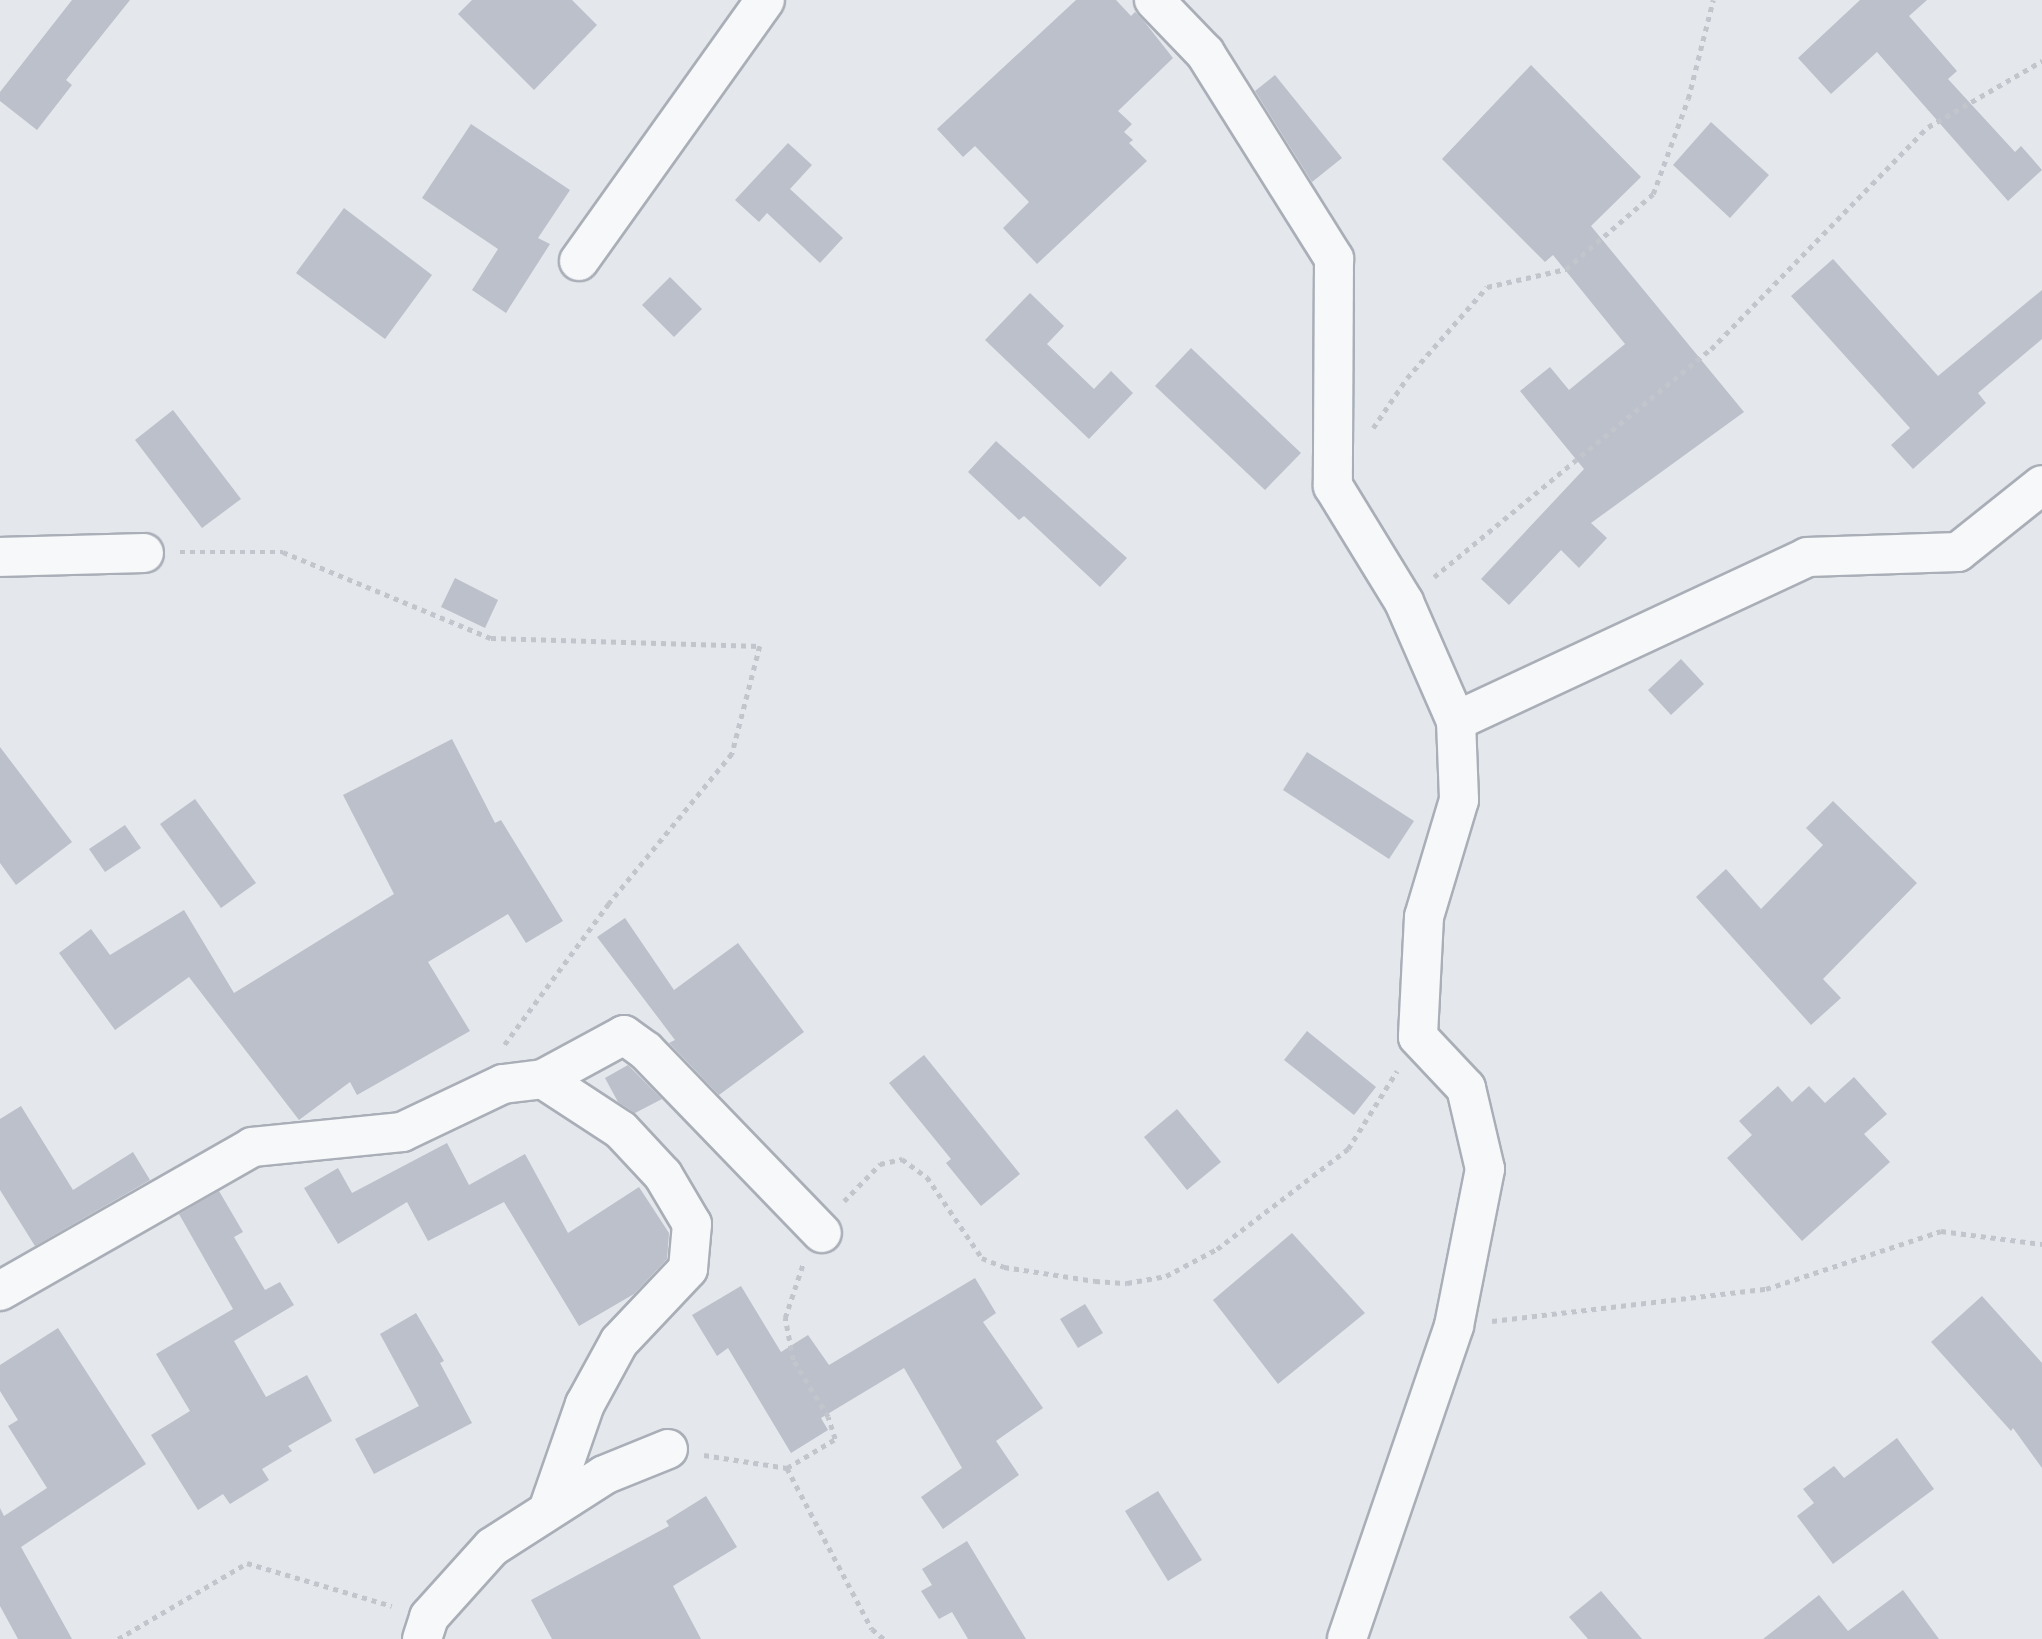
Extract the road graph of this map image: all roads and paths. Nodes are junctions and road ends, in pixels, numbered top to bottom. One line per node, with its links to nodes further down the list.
1 (765, 0): 5 (street)
2 (1154, 0): 10 (street)
3 (1713, 0): 6 (path)
4 (2042, 61): 10 (path)
5 (579, 261)
6 (1370, 432)
7 (2042, 485): 11 (street)
8 (144, 552): 9 (street); 13 (path)
9 (0, 557)
10 (1404, 601): 11 (street)
11 (1456, 721): 12 (street)
12 (1418, 1037): 15 (path); 18 (street)
13 (502, 1049)
14 (543, 1079): 15 (street); 17 (street); 21 (street)
15 (822, 1233): 20 (path)
16 (2042, 1244): 18 (path)
17 (0, 1291)
18 (1454, 1326): 25 (street)
19 (668, 1449): 20 (path); 21 (street)
20 (787, 1468): 24 (path)
21 (548, 1510): 22 (street)
22 (426, 1628): 23 (path)
23 (118, 1639)
24 (884, 1639)
25 (1347, 1639)

